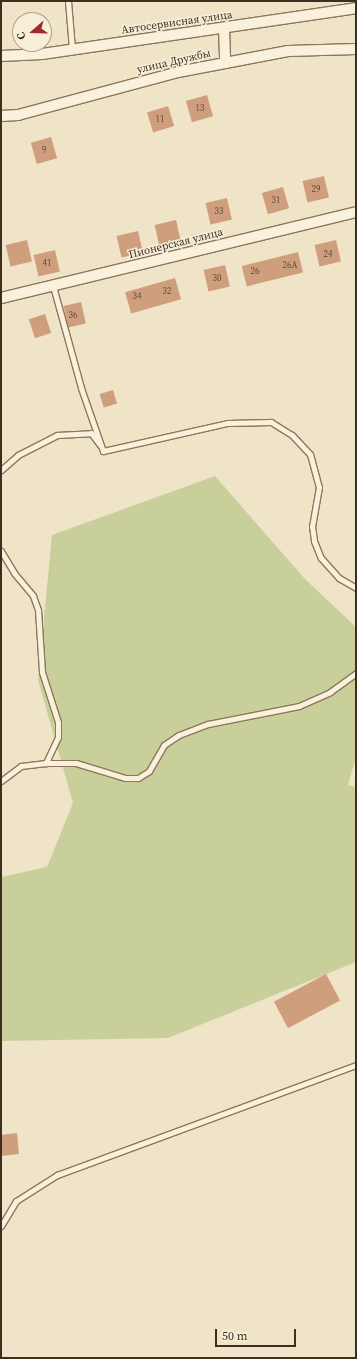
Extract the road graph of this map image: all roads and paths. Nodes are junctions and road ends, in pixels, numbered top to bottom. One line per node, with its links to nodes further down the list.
1 (68, 1): 5 (lane)
2 (356, 8): 3 (street, Автосервисная улица)
3 (224, 28): 5 (street, Автосервисная улица); 7 (street)
4 (356, 49): 7 (street, улица Дружбы)
5 (72, 50): 6 (street, Автосервисная улица)
6 (1, 56)
7 (225, 63): 8 (street, улица Дружбы)
8 (1, 116)
9 (356, 212): 10 (street, Пионерская улица)
10 (53, 286): 11 (street, Пионерская улица); 12 (lane)
11 (1, 298)
12 (104, 451): 13 (lane); 15 (lane)
13 (1, 470)
14 (1, 551): 17 (lane)
15 (356, 588)
16 (356, 673): 17 (lane)
17 (46, 762): 18 (lane)
18 (1, 781)
19 (356, 1064): 20 (lane)
20 (1, 1226)

